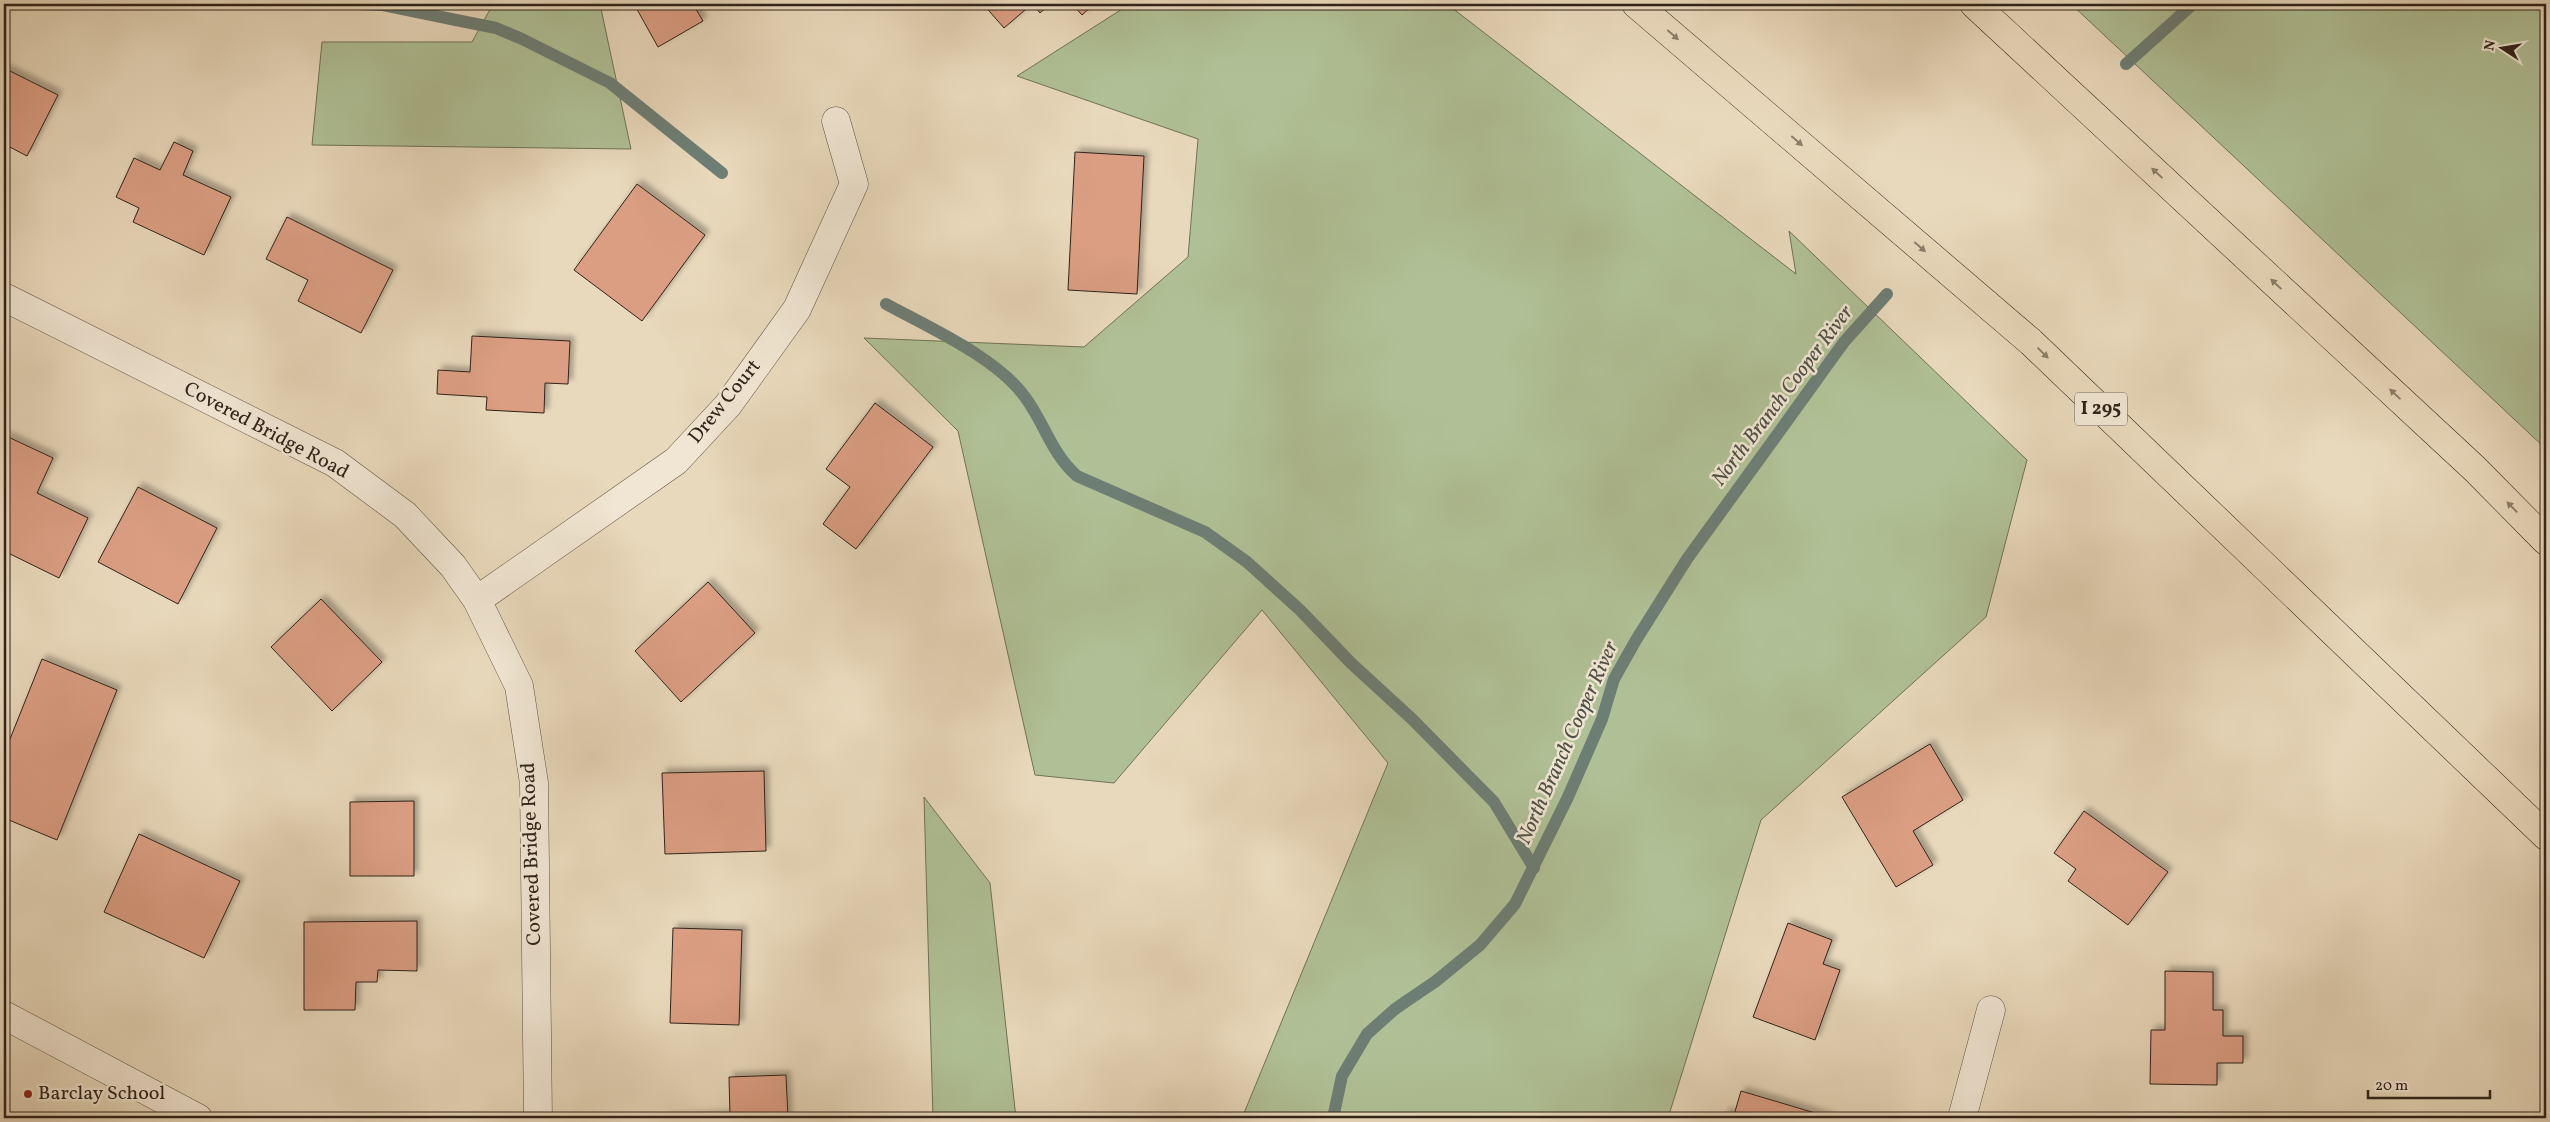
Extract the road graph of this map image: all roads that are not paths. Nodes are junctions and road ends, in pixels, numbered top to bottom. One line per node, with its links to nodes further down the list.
1 (1636, 4): 7 (highway, I 295, one-way to 7)
2 (1974, 4): 5 (highway, one-way to 2)
3 (836, 121): 6 (street, Drew Court)
4 (4, 297): 6 (street, Covered Bridge Road)
5 (2546, 542)
6 (477, 600): 11 (street, Covered Bridge Road)
7 (2546, 836)
8 (1991, 1010): 12 (street)
9 (4, 1015): 10 (street)
10 (198, 1118)
11 (538, 1118)
12 (1962, 1118)

